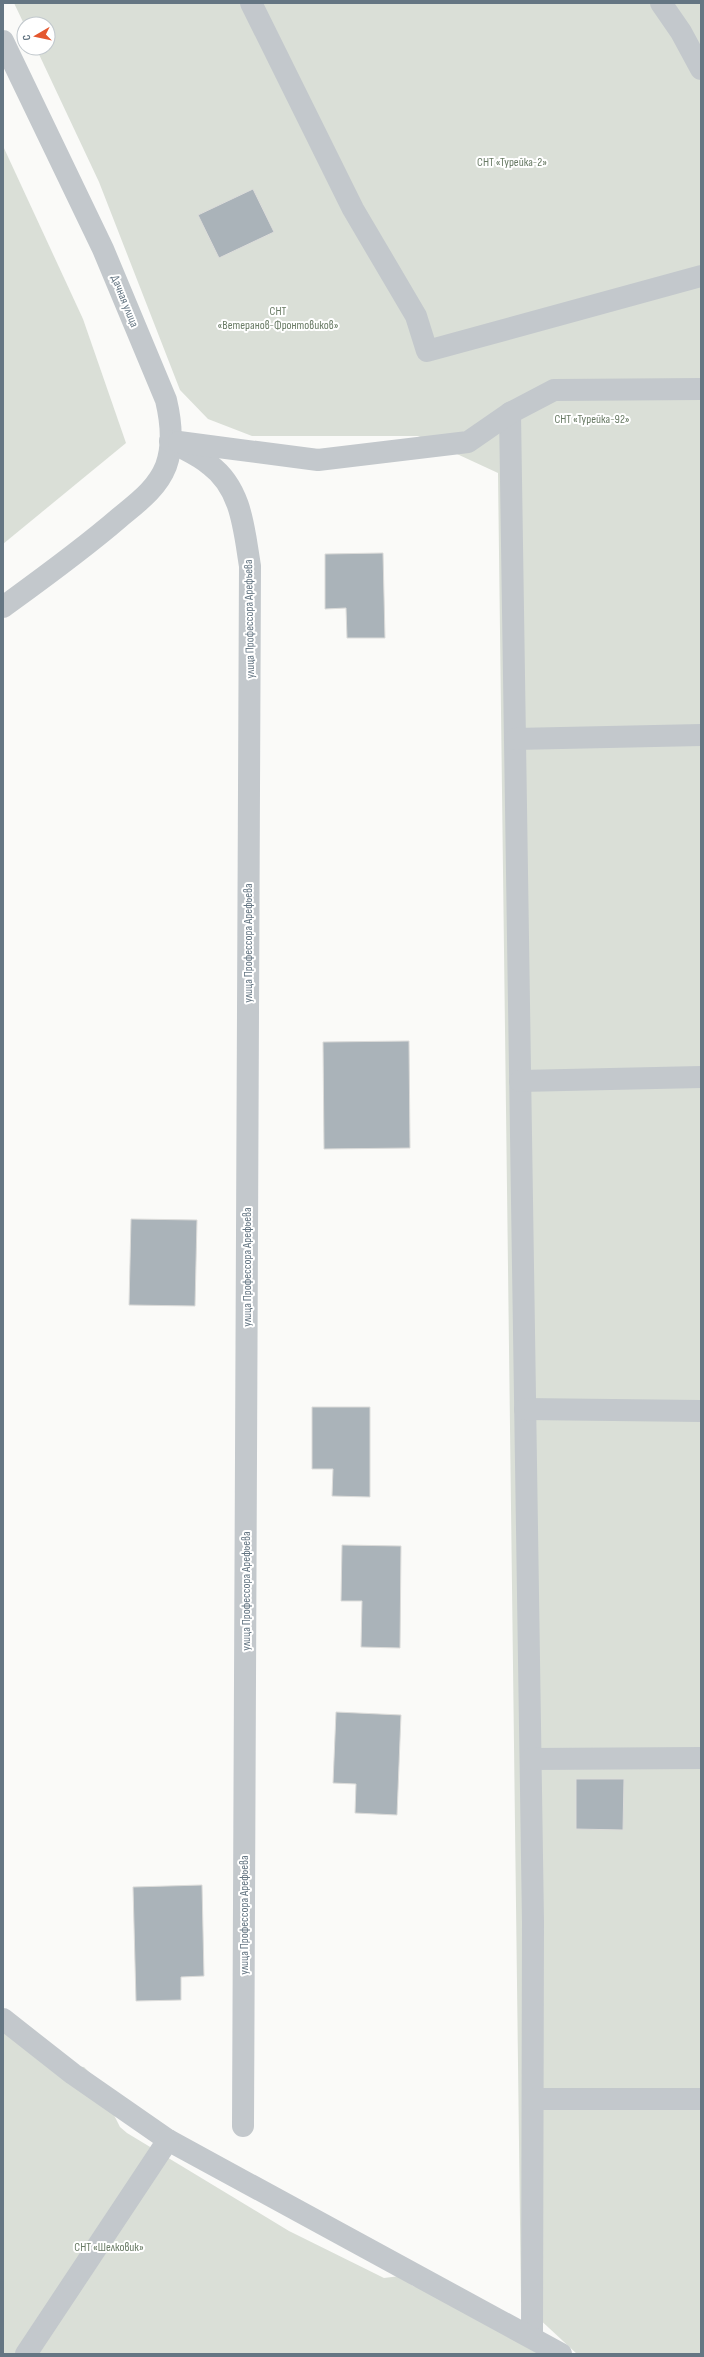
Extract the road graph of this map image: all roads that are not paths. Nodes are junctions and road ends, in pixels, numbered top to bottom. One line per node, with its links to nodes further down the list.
1 (251, 3): 5 (street)
2 (661, 3): 4 (street)
3 (3, 41): 8 (street, Дачная улица)
4 (701, 69)
5 (701, 276)
6 (701, 389): 7 (street)
7 (510, 414): 8 (street); 11 (street)
8 (170, 441): 9 (street, Дачная улица); 21 (street, улица Профессора Арефьева)
9 (3, 608)
10 (701, 735): 11 (street)
11 (515, 738): 13 (street)
12 (701, 1076): 13 (street)
13 (520, 1080): 14 (street)
14 (525, 1409): 15 (street); 17 (street)
15 (701, 1411)
16 (701, 1758): 17 (street)
17 (531, 1760): 19 (street)
18 (3, 2019): 22 (street)
19 (533, 2098): 20 (street); 23 (street)
20 (701, 2099)
21 (243, 2126)
22 (168, 2140): 23 (street); 24 (street)
23 (532, 2337): 25 (street)
24 (26, 2354)
25 (561, 2354)

